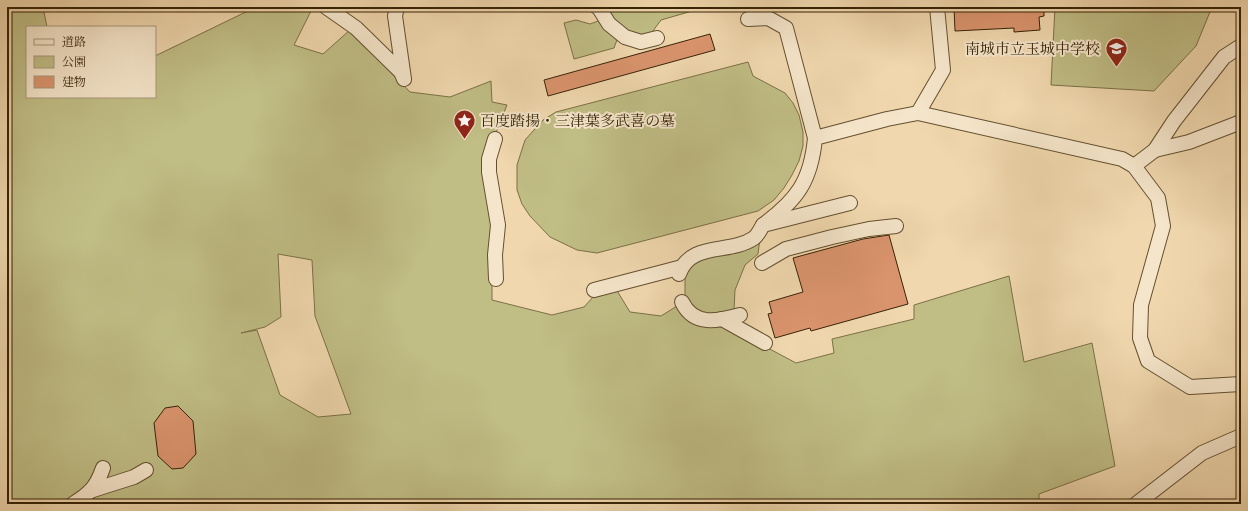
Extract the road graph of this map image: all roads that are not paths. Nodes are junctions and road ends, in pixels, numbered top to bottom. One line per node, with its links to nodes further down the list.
1 (326, 7): 2 (street)
2 (397, 7)
3 (597, 7): 6 (street)
4 (937, 7): 8 (street)
5 (748, 19): 10 (street)
6 (657, 38)
7 (1241, 46): 12 (street)
8 (918, 113): 10 (street); 13 (street)
9 (1241, 122): 12 (street)
10 (815, 138): 15 (street)
11 (495, 139): 18 (street)
12 (1155, 150): 13 (street)
13 (1134, 166): 24 (street)
14 (850, 202): 15 (street)
15 (763, 226): 19 (street)
16 (896, 226): 17 (street)
17 (762, 263)
18 (496, 279)
19 (594, 290)
20 (682, 302): 22 (street)
21 (740, 315): 22 (street)
22 (722, 319): 23 (street)
23 (765, 343)
24 (1241, 384)
25 (1241, 436): 30 (street)
26 (103, 468): 28 (street)
27 (146, 470): 28 (street)
28 (90, 491): 29 (street)
29 (73, 504)
30 (1136, 504)

